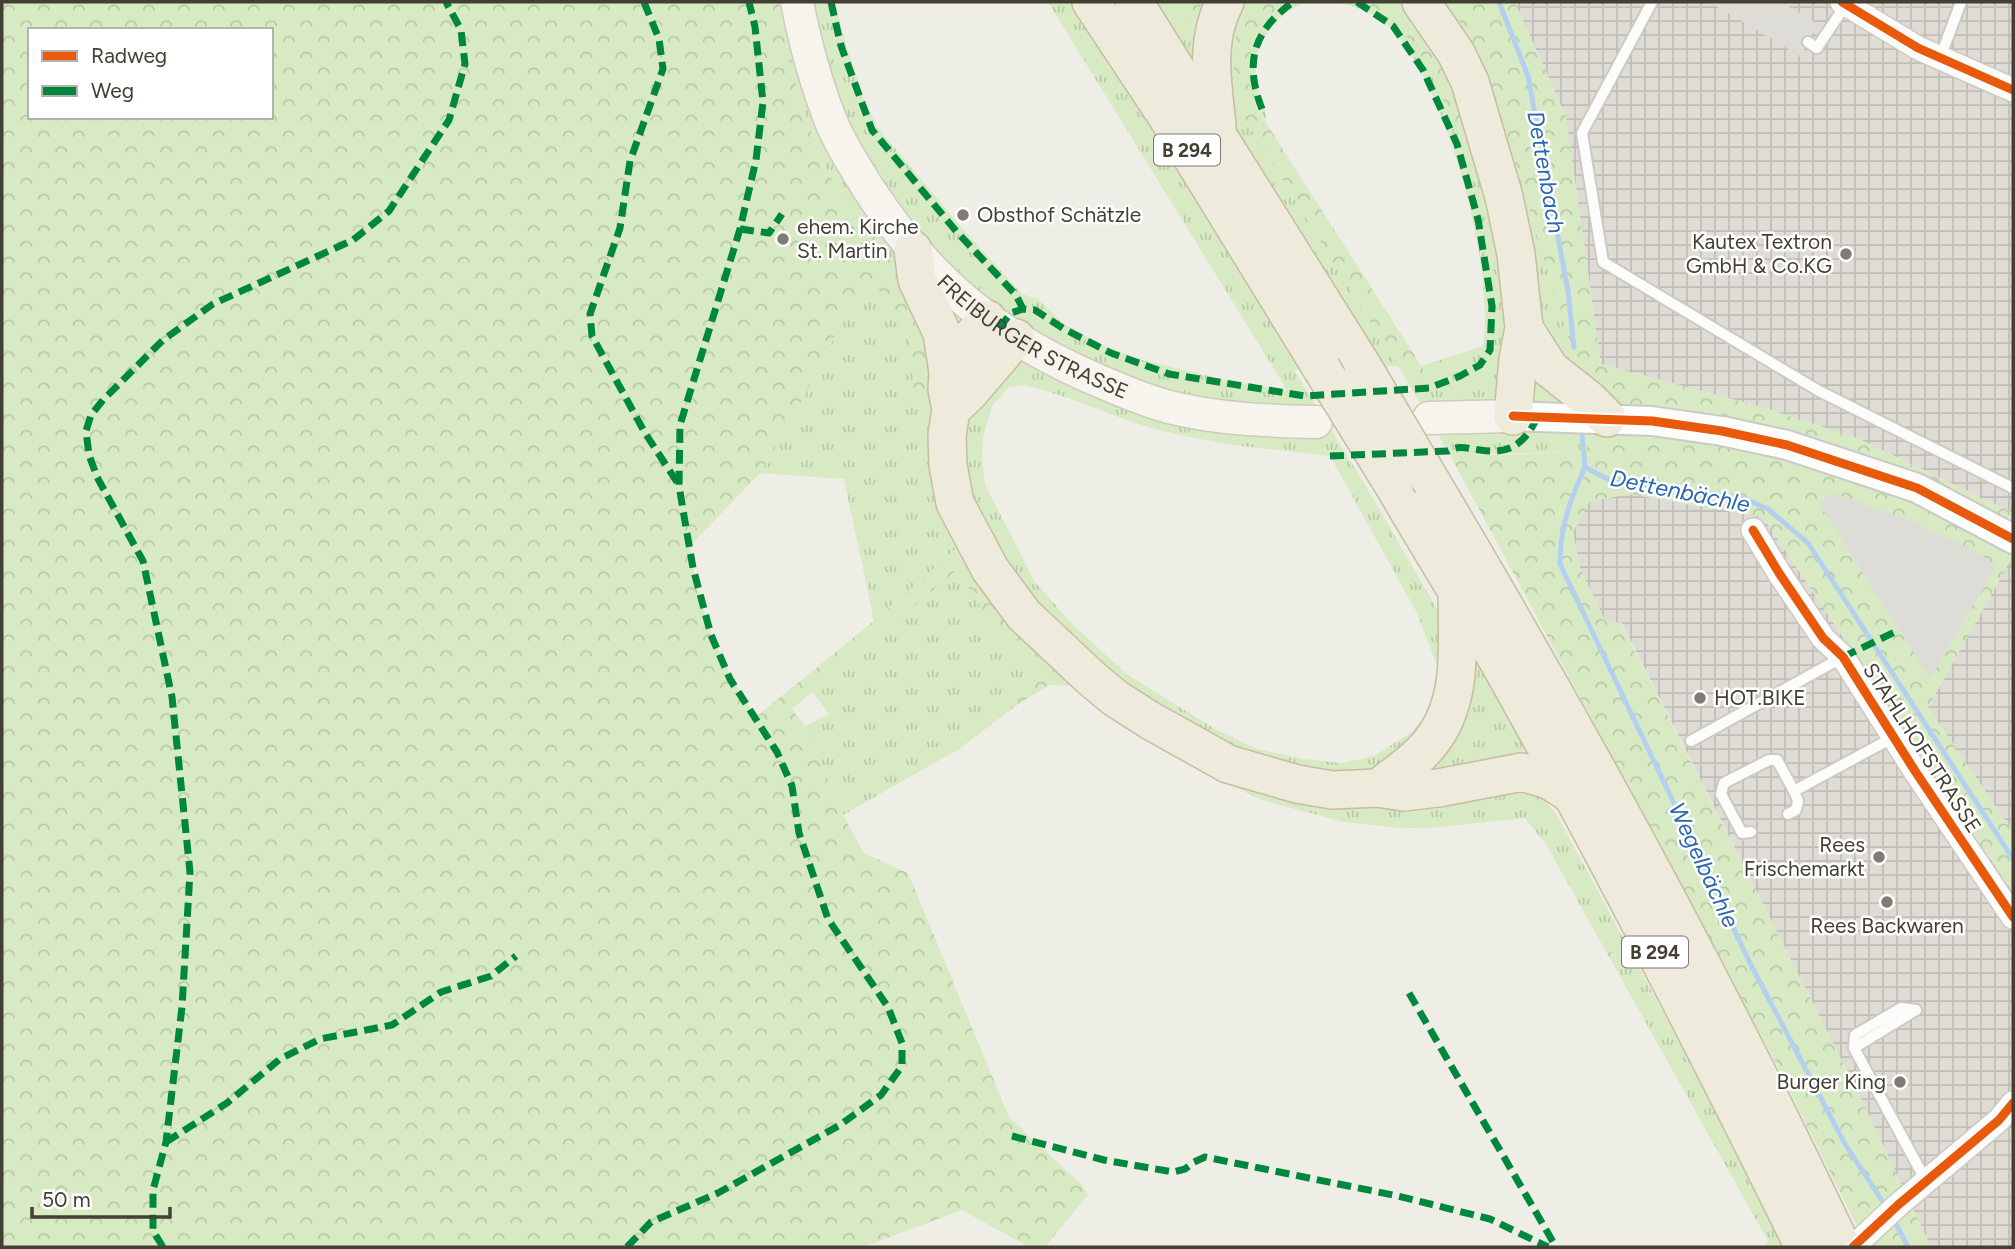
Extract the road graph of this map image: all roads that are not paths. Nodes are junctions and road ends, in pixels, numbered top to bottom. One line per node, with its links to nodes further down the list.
1 (797, 2): 13 (main road, FREIBURGER STRASSE)
2 (1091, 2): 25 (highway, B 294, bridge)
3 (1134, 2): 12 (highway, B 294)
4 (1225, 2): 12 (highway)
5 (1421, 2): 15 (highway)
6 (1652, 2): 22 (lane)
7 (1961, 2): 10 (lane)
8 (1844, 3): 9 (lane); 10 (street)
9 (1808, 42)
10 (1940, 58): 11 (street)
11 (2013, 90)
12 (1217, 131): 38 (highway, B 294, bridge)
13 (913, 250): 14 (main road, FREIBURGER STRASSE); 16 (highway)
14 (1001, 329): 16 (highway); 17 (highway); 21 (main road, FREIBURGER STRASSE)
15 (1531, 340): 18 (highway); 20 (highway)
16 (948, 372): 17 (highway)
17 (951, 410): 29 (highway)
18 (1525, 416): 19 (main road); 20 (street)
19 (1429, 418)
20 (1607, 418): 24 (street)
21 (1316, 422)
22 (2013, 488)
23 (1754, 530): 26 (street, STAHLHOFSTRASSE)
24 (2013, 539)
25 (1457, 594): 29 (highway); 31 (highway, B 294)
26 (1843, 657): 27 (street, STAHLHOFSTRASSE); 28 (lane)
27 (1894, 737): 30 (lane); 34 (street, STAHLHOFSTRASSE)
28 (1691, 741)
29 (1378, 788): 31 (highway)
30 (1794, 791): 32 (lane); 33 (lane)
31 (1572, 795): 38 (highway, B 294)
32 (1788, 814)
33 (1751, 832)
34 (2013, 917)
35 (1916, 1010): 37 (lane)
36 (2008, 1120): 37 (street)
37 (1926, 1181): 40 (street)
38 (1807, 1227): 39 (highway, B 294)
39 (1842, 1247)
40 (1853, 1247)

